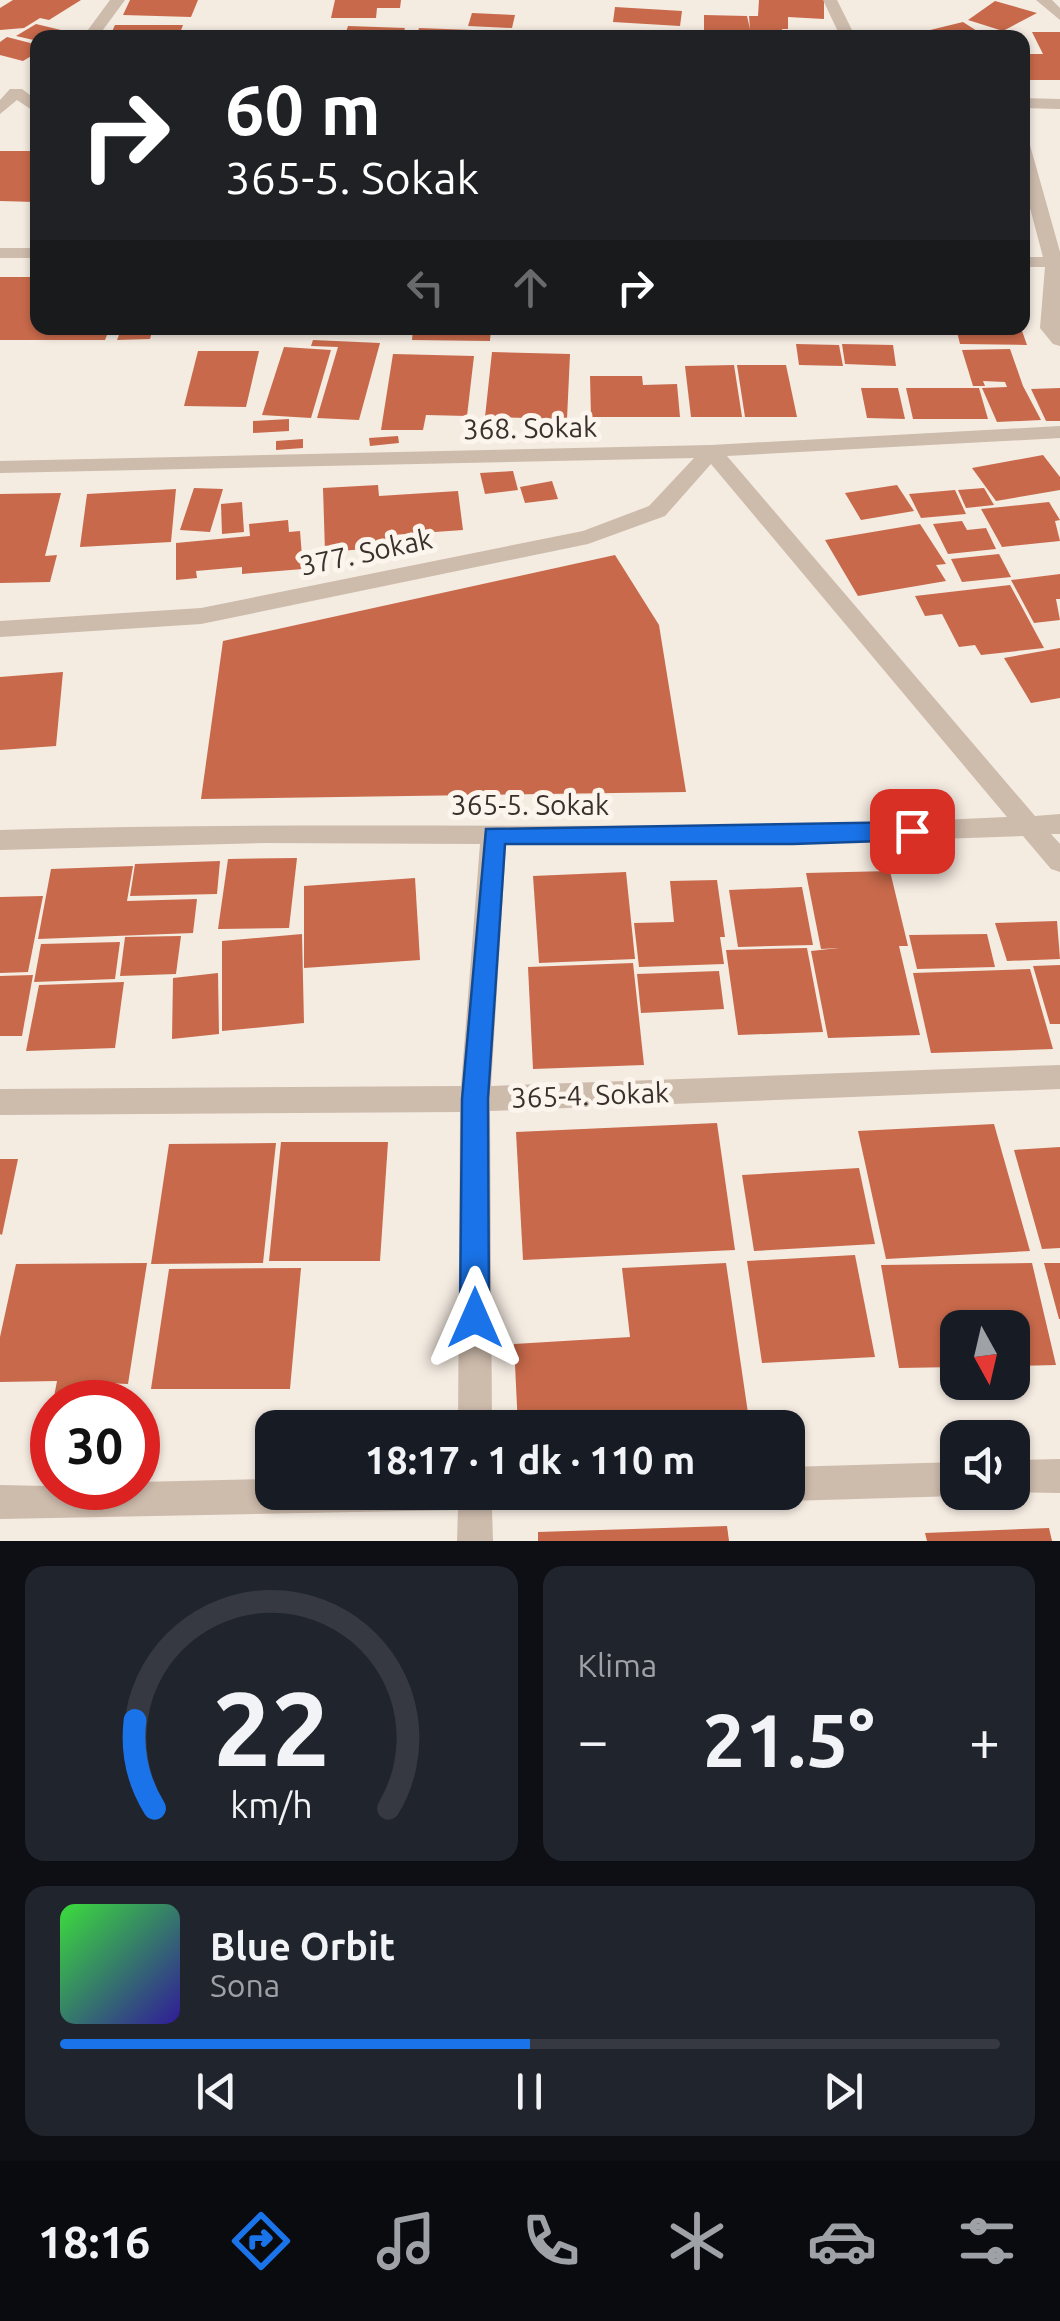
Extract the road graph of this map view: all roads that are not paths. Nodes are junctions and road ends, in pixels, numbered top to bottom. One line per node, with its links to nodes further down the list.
1 (118, 0): 5 (street)
2 (830, 0): 6 (street)
3 (1044, 0): 4 (street)
4 (1060, 16)
5 (95, 30)
6 (845, 30)
7 (8, 95): 10 (street)
8 (1030, 103): 9 (street)
9 (1060, 104)
10 (0, 109)
11 (1030, 172): 15 (street)
12 (0, 252): 13 (street)
13 (30, 253)
14 (1030, 262): 15 (street)
15 (1057, 262): 16 (street)
16 (1060, 340)
17 (1060, 432): 18 (street, 368. Sokak)
18 (711, 451): 19 (street, 368. Sokak); 20 (street, 377. Sokak); 22 (street)
19 (0, 467)
20 (0, 628)
21 (1060, 824): 22 (street, 365-5. Sokak)
22 (1031, 826): 23 (street, 365-5. Sokak); 25 (street)
23 (494, 835): 24 (street, 365-5. Sokak); 27 (street)
24 (0, 840)
25 (1060, 862)
26 (1060, 1077): 27 (street, 365-4. Sokak)
27 (475, 1099): 28 (street, 365-4. Sokak); 29 (street)
28 (0, 1102)
29 (475, 1410)
30 (1060, 1476): 31 (street)
31 (1030, 1477)
32 (940, 1480): 33 (street)
33 (805, 1484)
34 (255, 1497): 35 (street)
35 (0, 1502)
36 (474, 1510): 37 (street)
37 (475, 1541)

